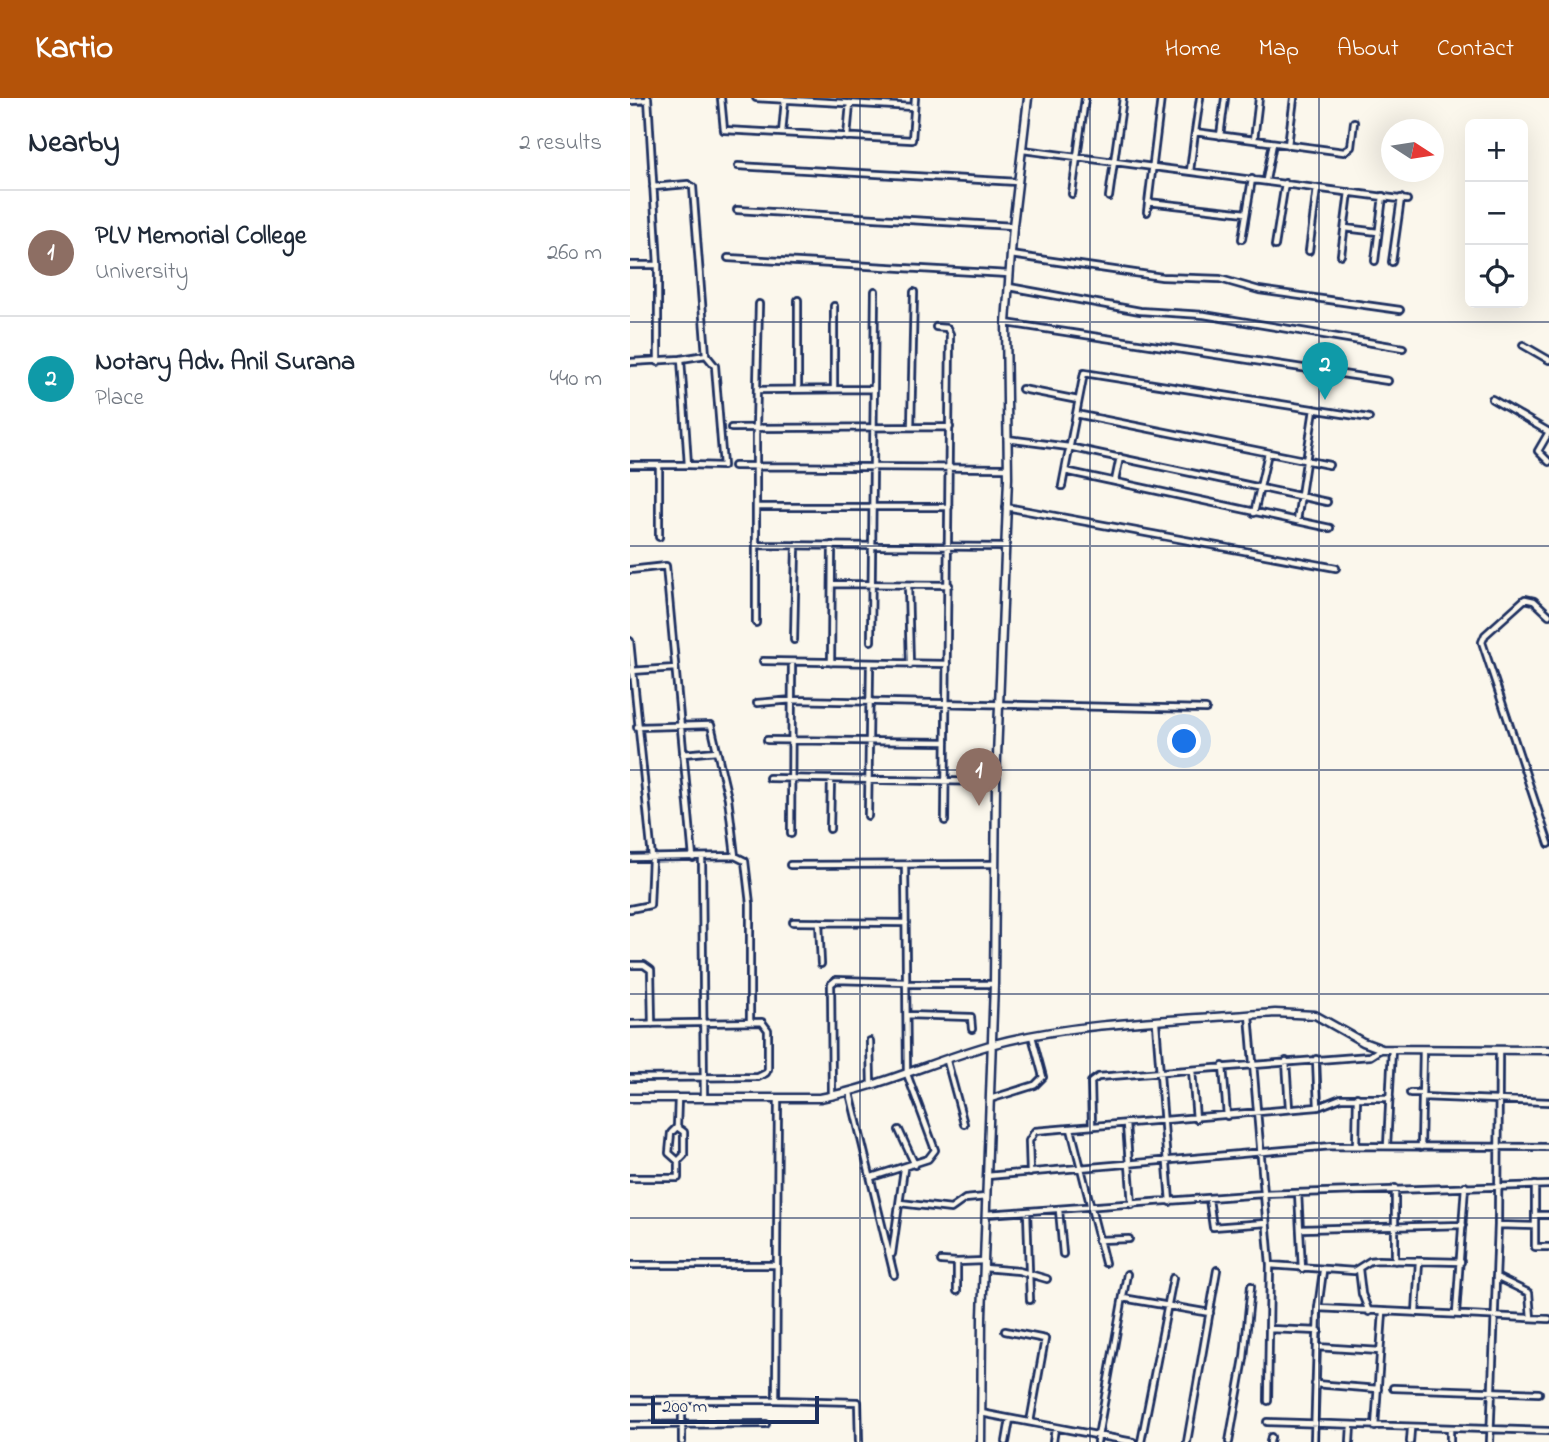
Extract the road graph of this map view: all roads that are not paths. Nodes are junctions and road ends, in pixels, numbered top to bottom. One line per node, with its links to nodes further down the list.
1 (721, 98): 19 (street)
2 (756, 98): 13 (street)
3 (915, 98): 16 (street)
4 (1028, 98): 25 (main road)
5 (1085, 98): 26 (street)
6 (1123, 98): 27 (street)
7 (1161, 98): 29 (street)
8 (1200, 98): 18 (street)
9 (1226, 98): 20 (street)
10 (1259, 98): 22 (street)
11 (1294, 98): 24 (street)
12 (648, 99): 14 (street); 35 (street)
13 (785, 100): 15 (street); 19 (street)
14 (630, 101)
15 (850, 103): 16 (street); 21 (street)
16 (914, 107): 21 (street)
17 (1354, 121): 24 (street)
18 (1195, 132): 20 (street); 30 (street)
19 (782, 133): 21 (street)
20 (1220, 136): 22 (street)
21 (847, 137)
22 (1254, 140): 23 (street)
23 (1273, 143): 24 (street); 32 (street)
24 (1288, 145)
25 (1023, 150): 26 (street); 33 (main road)
26 (1077, 157): 27 (street); 38 (street)
27 (1113, 162): 29 (street); 40 (street)
28 (738, 166): 33 (street)
29 (1153, 167): 30 (street); 43 (street)
30 (1190, 171): 31 (street)
31 (1252, 179): 32 (street); 46 (street)
32 (1266, 180): 34 (street)
33 (1019, 182): 47 (main road)
34 (1285, 183): 36 (street); 51 (street)
35 (653, 187): 59 (street); 72 (street)
36 (1317, 188): 37 (street); 52 (street)
37 (1349, 192): 39 (street); 48 (street)
38 (1072, 194)
39 (1383, 196): 41 (street); 49 (street)
40 (1109, 197)
41 (1401, 198): 42 (street); 57 (street)
42 (1407, 200)
43 (1148, 202): 45 (street); 46 (street)
44 (737, 210): 47 (street)
45 (1147, 212)
46 (1246, 214): 50 (street)
47 (1013, 226): 53 (main road)
48 (1345, 228): 49 (street); 54 (street)
49 (1378, 232): 56 (street)
50 (1242, 239)
51 (1275, 246)
52 (1309, 251)
53 (1010, 254): 60 (main road); 67 (street)
54 (1341, 255)
55 (728, 258): 60 (street)
56 (1375, 261)
57 (1392, 262)
58 (630, 265): 59 (street)
59 (658, 265): 76 (street)
60 (1009, 274): 61 (main road)
61 (1009, 287): 68 (main road); 71 (street)
62 (875, 291): 80 (street)
63 (914, 292): 88 (street)
64 (798, 300): 78 (street)
65 (759, 304): 82 (street)
66 (834, 306): 79 (street)
67 (1401, 310)
68 (1006, 323): 77 (street); 93 (main road)
69 (936, 327): 89 (street)
70 (1523, 345): 74 (street)
71 (1403, 348)
72 (706, 355): 73 (street); 100 (street)
73 (681, 359): 76 (street); 100 (street)
74 (1549, 360)
75 (630, 362): 76 (street)
76 (658, 362)
77 (1388, 380)
78 (798, 387): 79 (street); 82 (street)
79 (834, 388): 80 (street)
80 (872, 389): 92 (street)
81 (1022, 389): 84 (street)
82 (757, 390): 91 (street)
83 (1492, 399): 98 (street)
84 (1078, 400): 85 (street); 86 (street)
85 (1314, 409): 87 (street); 97 (street)
86 (1076, 414): 94 (street); 95 (street)
87 (1368, 418)
88 (911, 427): 89 (street); 92 (street)
89 (950, 427): 106 (street)
90 (731, 428): 91 (street)
91 (756, 428): 92 (street); 104 (street)
92 (872, 428): 105 (street)
93 (1007, 439): 94 (street); 107 (main road)
94 (1069, 447): 96 (street); 108 (street)
95 (1268, 453): 97 (street); 111 (street)
96 (1120, 457): 109 (street); 111 (street)
97 (1306, 460): 101 (street); 112 (street)
98 (1548, 460)
99 (630, 465): 102 (street)
100 (688, 465): 102 (street)
101 (1329, 465)
102 (659, 466): 121 (street)
103 (734, 466): 104 (street)
104 (756, 466): 105 (street); 114 (street)
105 (872, 467): 106 (street); 115 (street)
106 (949, 468): 107 (street); 117 (street)
107 (1007, 468): 116 (main road)
108 (1065, 471): 109 (street); 110 (street)
109 (1115, 481): 118 (street)
110 (1062, 486)
111 (1259, 488): 112 (street); 118 (street)
112 (1301, 497): 113 (street); 119 (street)
113 (1327, 502)
114 (756, 507): 115 (street); 122 (street)
115 (871, 507): 117 (street); 125 (street)
116 (1006, 507): 127 (main road); 128 (street)
117 (949, 508): 126 (street)
118 (1254, 513): 119 (street)
119 (1297, 521): 120 (street)
120 (1330, 528)
121 (659, 537)
122 (756, 545): 123 (street); 135 (street)
123 (796, 545): 124 (street); 136 (street)
124 (832, 545): 125 (street); 130 (street)
125 (871, 545): 126 (street); 131 (street)
126 (949, 546): 127 (street); 133 (street)
127 (1005, 547): 151 (main road)
128 (1336, 568)
129 (630, 570): 145 (street)
130 (832, 584): 131 (street); 141 (street)
131 (871, 585): 132 (street); 138 (street)
132 (908, 585): 133 (street); 144 (street)
133 (949, 585): 142 (street)
134 (1549, 615): 171 (street)
135 (756, 623)
136 (794, 640)
137 (630, 641): 146 (street)
138 (871, 641)
139 (763, 661): 140 (street)
140 (792, 663): 141 (street); 147 (street)
141 (831, 664): 143 (street)
142 (947, 664): 144 (street); 150 (street)
143 (870, 665): 144 (street); 149 (street)
144 (910, 665)
145 (675, 668): 146 (street); 153 (street)
146 (631, 671): 154 (street)
147 (793, 701): 148 (street); 149 (street); 156 (street)
148 (757, 702)
149 (870, 702): 150 (street); 157 (street)
150 (947, 704): 151 (street); 158 (street)
151 (999, 704): 152 (street); 166 (main road)
152 (1206, 709)
153 (681, 724): 154 (street); 159 (street); 160 (street)
154 (637, 727): 174 (street)
155 (767, 740): 156 (street)
156 (793, 740): 157 (street); 162 (street)
157 (868, 741): 158 (street); 164 (street)
158 (946, 742): 165 (street)
159 (717, 751): 160 (street); 172 (street)
160 (683, 754): 175 (street)
161 (769, 778): 162 (street)
162 (791, 778): 163 (street); 170 (street)
163 (831, 779): 164 (street); 169 (street)
164 (868, 779): 165 (street); 167 (street)
165 (945, 780): 166 (street); 168 (street)
166 (996, 782): 177 (main road)
167 (868, 816)
168 (945, 821)
169 (830, 829)
170 (791, 834)
171 (1549, 845)
172 (735, 856): 176 (street); 190 (street)
173 (630, 858): 174 (street)
174 (652, 858): 175 (street); 180 (street)
175 (693, 858): 176 (street)
176 (702, 858): 194 (street)
177 (995, 864): 179 (street); 187 (main road)
178 (790, 865): 179 (street)
179 (905, 865): 183 (street)
180 (630, 909)
181 (793, 922): 182 (street)
182 (819, 922): 183 (street); 184 (street)
183 (906, 923): 186 (street)
184 (821, 964)
185 (630, 965): 193 (street)
186 (906, 983): 187 (street); 188 (street); 218 (street)
187 (994, 984): 198 (main road)
188 (907, 1015): 195 (street); 211 (street)
189 (1250, 1015): 191 (main road); 199 (main road); 207 (street)
190 (750, 1021): 194 (street); 212 (street)
191 (1156, 1023): 196 (main road); 210 (street)
192 (630, 1024): 193 (street)
193 (652, 1024): 194 (street)
194 (703, 1024): 212 (street)
195 (972, 1029)
196 (1032, 1036): 198 (main road); 225 (street)
197 (870, 1041): 214 (street)
198 (992, 1045): 205 (main road); 225 (main road)
199 (1382, 1049): 200 (main road); 204 (street)
200 (1392, 1049): 201 (main road); 223 (street)
201 (1423, 1050): 202 (main road); 217 (street)
202 (1499, 1050): 203 (main road); 226 (street)
203 (1549, 1050)
204 (1316, 1059): 206 (street); 228 (street)
205 (947, 1060): 211 (main road); 234 (street)
206 (1286, 1061): 207 (street); 229 (street)
207 (1252, 1063): 208 (street); 230 (street)
208 (1223, 1066): 209 (street); 231 (street)
209 (1192, 1070): 210 (street); 232 (street)
210 (1160, 1072): 233 (street); 236 (street)
211 (907, 1074): 214 (main road); 248 (street)
212 (703, 1078): 213 (street); 219 (street)
213 (630, 1079)
214 (871, 1086): 215 (main road)
215 (850, 1093): 218 (main road); 254 (street)
216 (1410, 1093): 217 (street)
217 (1422, 1095): 226 (street); 243 (street)
218 (832, 1096): 224 (main road)
219 (704, 1097): 222 (main road); 224 (main road)
220 (1357, 1097): 223 (street); 228 (street); 240 (street)
221 (630, 1098): 222 (main road)
222 (678, 1098): 237 (street)
223 (1390, 1098): 241 (street)
224 (778, 1099): 292 (street)
225 (989, 1099): 253 (main road)
226 (1499, 1100): 227 (street); 242 (street)
227 (1549, 1102)
228 (1318, 1107): 229 (street)
229 (1289, 1108): 230 (street)
230 (1256, 1111): 231 (street); 245 (street)
231 (1227, 1116): 232 (street)
232 (1196, 1119): 233 (street)
233 (1163, 1121): 235 (street); 247 (street)
234 (964, 1124)
235 (1126, 1124): 236 (street); 249 (street)
236 (1092, 1126): 238 (street)
237 (677, 1127): 246 (street); 246 (street)
238 (1071, 1129): 251 (street); 252 (street)
239 (899, 1130): 248 (street)
240 (1356, 1146): 241 (street); 245 (street)
241 (1387, 1146): 243 (street)
242 (1497, 1146): 243 (street); 244 (street); 256 (street)
243 (1421, 1147)
244 (1549, 1147)
245 (1259, 1153): 247 (street); 261 (street)
246 (678, 1161): 255 (street)
247 (1167, 1163): 249 (street); 265 (street)
248 (915, 1165): 250 (street)
249 (1129, 1166): 251 (street); 267 (street)
250 (904, 1169): 254 (street); 266 (street)
251 (1080, 1170): 252 (street); 268 (street)
252 (1030, 1173): 253 (street)
253 (988, 1176): 263 (main road)
254 (872, 1177): 284 (street)
255 (630, 1178)
256 (1498, 1185): 257 (street); 259 (street); 277 (street)
257 (1535, 1185): 258 (street); 272 (street)
258 (1549, 1185)
259 (1465, 1186): 260 (street); 276 (street)
260 (1395, 1188): 262 (street); 275 (street)
261 (1263, 1194): 262 (street); 264 (street); 274 (street)
262 (1298, 1194): 279 (street)
263 (987, 1197): 266 (street); 271 (main road)
264 (1209, 1199): 265 (street); 274 (street)
265 (1170, 1202): 267 (street)
266 (900, 1203): 284 (street)
267 (1132, 1205): 268 (street)
268 (1090, 1207): 269 (street); 281 (street)
269 (1059, 1210): 270 (street); 283 (street)
270 (1027, 1212): 271 (street); 299 (street)
271 (987, 1214): 293 (main road)
272 (1536, 1215): 273 (street); 278 (street)
273 (1549, 1215)
274 (1266, 1223): 294 (street)
275 (1395, 1224): 276 (street); 279 (street); 286 (street)
276 (1463, 1225): 289 (street)
277 (1498, 1225): 278 (street); 302 (street)
278 (1535, 1226): 282 (street)
279 (1301, 1228): 295 (street)
280 (1129, 1239): 281 (street)
281 (1098, 1240): 290 (street)
282 (1549, 1247)
283 (1063, 1254)
284 (891, 1258): 301 (street)
285 (941, 1261): 288 (street)
286 (1395, 1261): 287 (street); 296 (street)
287 (1419, 1261): 289 (street); 314 (street)
288 (957, 1262): 293 (street); 306 (street)
289 (1461, 1262): 315 (street)
290 (1105, 1263)
291 (630, 1265): 292 (street)
292 (776, 1265): 329 (street)
293 (984, 1265): 299 (street); 333 (main road)
294 (1270, 1265): 295 (street); 319 (street)
295 (1302, 1269): 298 (street)
296 (1360, 1269): 298 (street); 311 (street)
297 (1217, 1270): 313 (street)
298 (1323, 1270): 310 (street)
299 (1028, 1273): 304 (street); 308 (street)
300 (1127, 1274): 307 (street)
301 (894, 1275)
302 (1496, 1277): 316 (street); 317 (street)
303 (1172, 1278): 309 (street)
304 (1047, 1279)
305 (1251, 1286): 358 (street)
306 (957, 1291)
307 (1123, 1298): 309 (street); 348 (street)
308 (1030, 1300)
309 (1167, 1306): 313 (street); 356 (street)
310 (1318, 1308): 311 (street); 320 (street)
311 (1368, 1312): 312 (street)
312 (1383, 1312): 314 (street); 323 (street)
313 (1210, 1313): 357 (street)
314 (1416, 1313): 315 (street)
315 (1456, 1314): 316 (street)
316 (1495, 1318): 317 (street); 327 (street)
317 (1531, 1318): 318 (street)
318 (1549, 1319)
319 (1270, 1329): 320 (street); 332 (street)
320 (1319, 1331): 322 (street)
321 (1005, 1332): 335 (street)
322 (1317, 1347): 323 (street); 324 (street)
323 (1380, 1351): 326 (street)
324 (1315, 1384): 326 (street); 337 (street)
325 (1393, 1388): 327 (street)
326 (1378, 1389): 342 (street)
327 (1492, 1391): 328 (street); 346 (street)
328 (1539, 1393)
329 (776, 1399): 331 (street); 350 (street)
330 (630, 1400): 331 (street)
331 (682, 1400): 338 (street)
332 (1268, 1401)
333 (981, 1413): 334 (street); 351 (main road)
334 (1010, 1419): 335 (street); 352 (street)
335 (1030, 1422): 343 (street)
336 (1266, 1422): 337 (street)
337 (1315, 1423): 341 (street); 359 (street)
338 (682, 1424): 339 (street); 340 (street); 349 (street)
339 (766, 1424)
340 (630, 1425)
341 (1351, 1425): 342 (street); 360 (street)
342 (1375, 1427): 344 (street)
343 (1055, 1428): 348 (street); 353 (street)
344 (1411, 1429): 345 (street); 361 (street)
345 (1450, 1430): 346 (street); 362 (street)
346 (1491, 1430): 347 (street); 363 (street)
347 (1549, 1432)
348 (1098, 1436): 354 (street); 355 (street)
349 (682, 1442)
350 (859, 1442)
351 (981, 1442)
352 (1006, 1442)
353 (1053, 1442)
354 (1097, 1442)
355 (1133, 1442)
356 (1142, 1442)
357 (1187, 1442)
358 (1229, 1442)
359 (1314, 1442)
360 (1350, 1442)
361 (1410, 1442)
362 (1450, 1442)
363 (1490, 1442)

